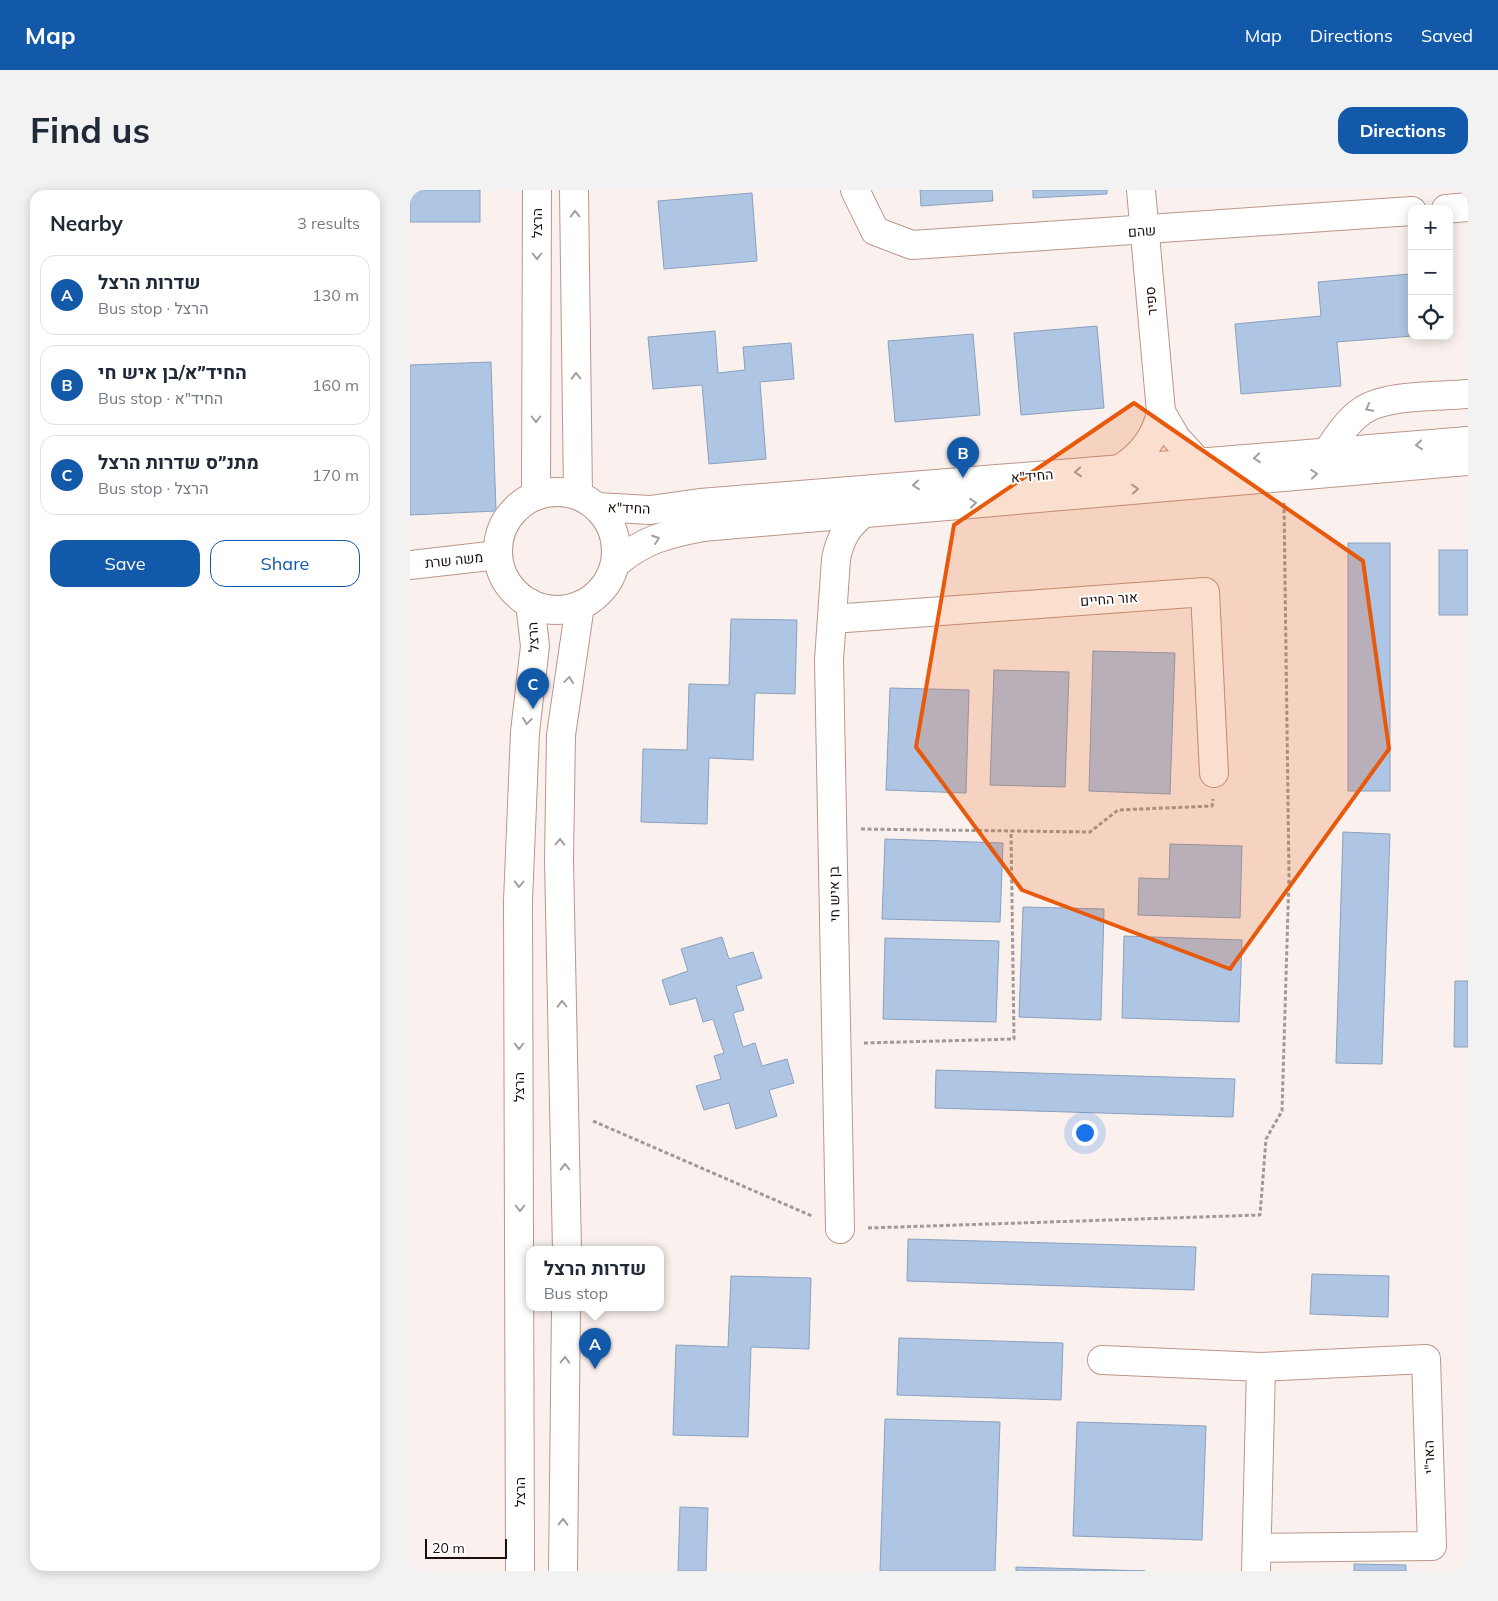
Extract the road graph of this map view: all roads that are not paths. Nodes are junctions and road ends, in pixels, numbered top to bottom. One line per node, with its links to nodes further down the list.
1 (537, 190): 16 (street, הרצל, one-way to 16)
2 (574, 190): 17 (street, one-way to 2)
3 (855, 190): 8 (street, שהם)
4 (1141, 190): 8 (street, ספיר)
5 (1468, 207): 6 (street)
6 (1453, 208)
7 (1408, 211): 8 (street, שהם)
8 (1144, 230): 10 (street, ספיר)
9 (1468, 394): 12 (street, one-way to 12)
10 (1161, 412): 14 (street, ספיר); 15 (street, ספיר)
11 (1468, 441): 12 (street, החיד"א, one-way to 12)
12 (1327, 452): 14 (street, החיד"א, one-way to 14)
13 (1468, 461): 18 (street, החיד"א, one-way to 13)
14 (1199, 462): 15 (street, החיד"א)
15 (1120, 469): 17 (street, החיד"א, one-way to 17)
16 (536, 496): 17 (street); 20 (street)
17 (587, 501): 22 (street)
18 (866, 512): 19 (street, החיד"א); 21 (street, בן איש חי)
19 (786, 519): 21 (street); 22 (street, החיד"א, one-way to 19)
20 (498, 556): 23 (street, משה שרת); 24 (street)
21 (836, 559): 26 (street, בן איש חי)
22 (615, 564): 25 (street)
23 (410, 565)
24 (530, 603): 25 (street); 34 (street, הרצל, one-way to 34)
25 (580, 605): 29 (street, one-way to 25)
26 (832, 619): 27 (street, אור החיים); 28 (street, בן איש חי)
27 (1214, 773)
28 (840, 1229)
29 (567, 1246)
30 (566, 1311): 35 (street, one-way to 30)
31 (1102, 1360): 32 (street, האר"י)
32 (1261, 1367): 33 (street, האר"י); 33 (street, האר"י)
33 (1256, 1559)
34 (520, 1571)
35 (562, 1571)

